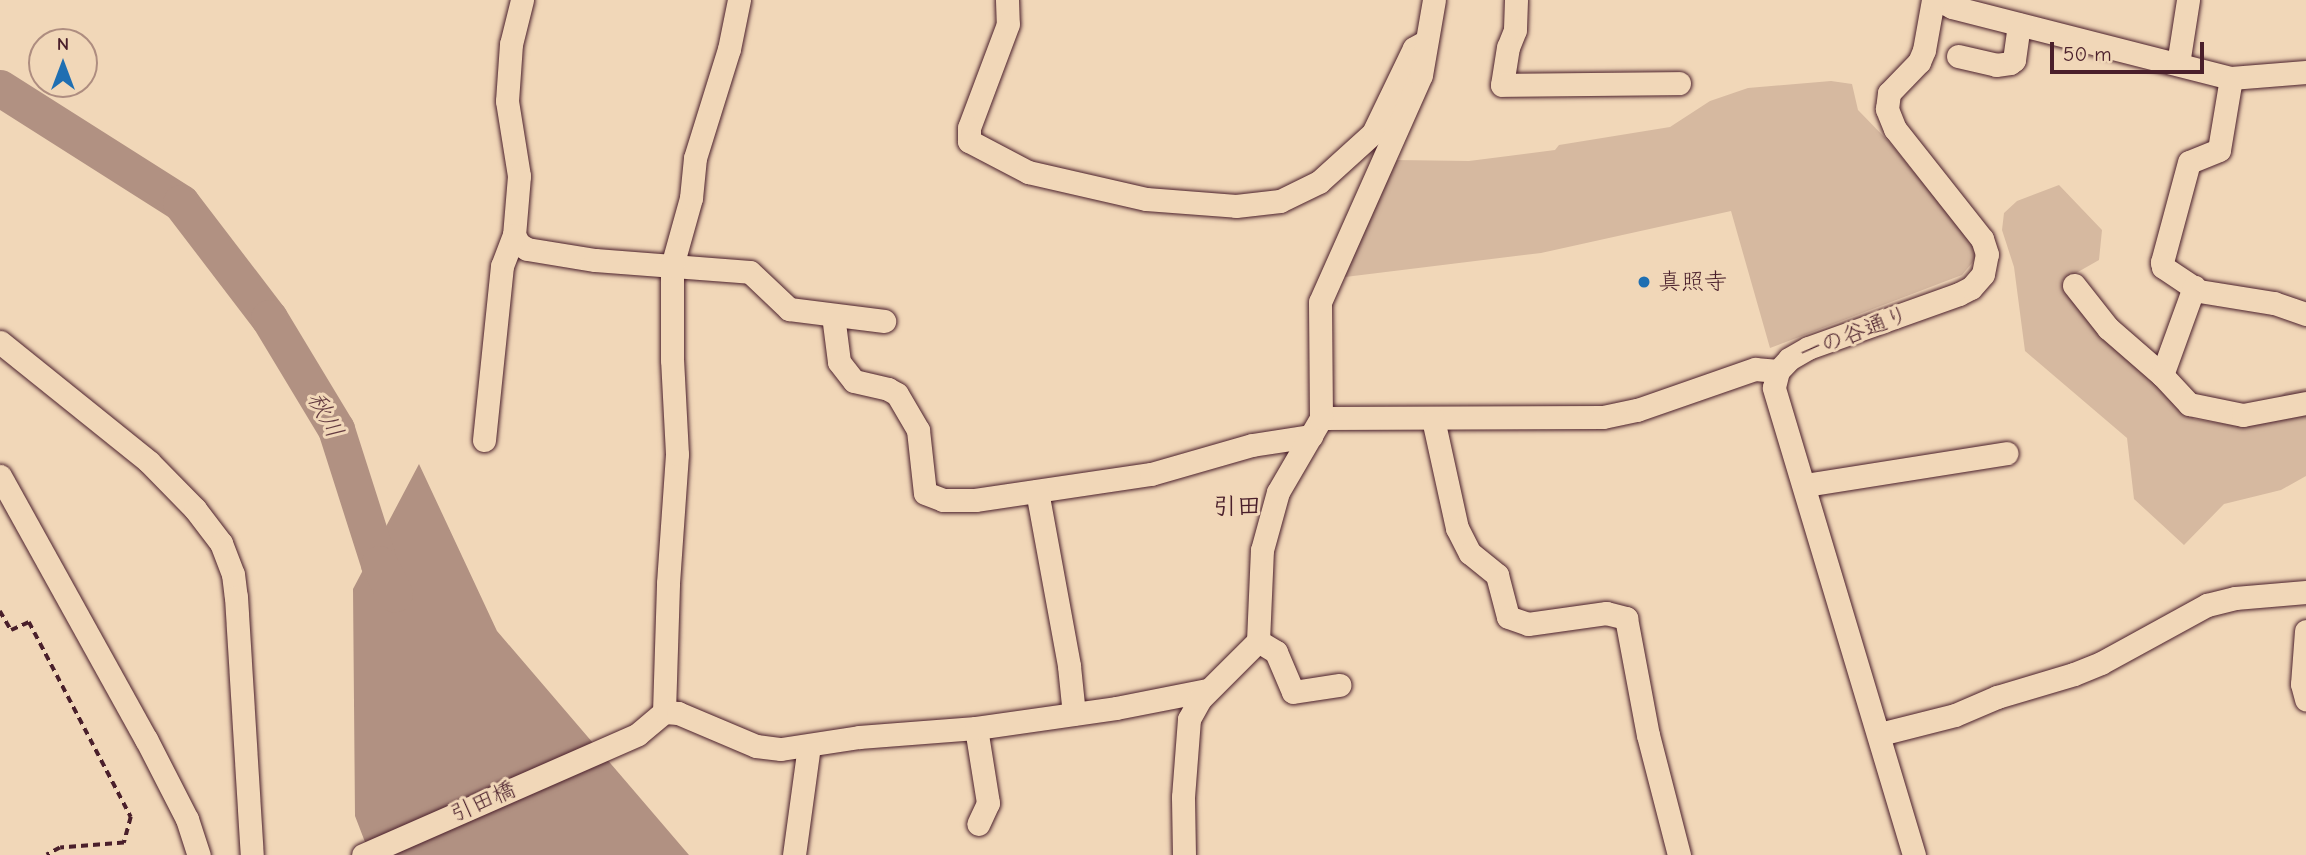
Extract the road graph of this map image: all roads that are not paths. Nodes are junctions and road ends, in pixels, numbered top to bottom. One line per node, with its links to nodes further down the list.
1 (522, 0): 16 (street)
2 (739, 0): 17 (street)
3 (1007, 0): 10 (street)
4 (1434, 0): 10 (street)
5 (1516, 0): 15 (street)
6 (1933, 0): 24 (street, 一の谷通り)
7 (1939, 0): 9 (street)
8 (2188, 0): 12 (street)
9 (2019, 24): 11 (street); 12 (street)
10 (1428, 40): 28 (street)
11 (1958, 56)
12 (2178, 64): 14 (street)
13 (2306, 72): 14 (street)
14 (2231, 78): 19 (street)
15 (1679, 83)
16 (514, 235): 17 (street); 29 (street)
17 (672, 266): 21 (street); 40 (street)
18 (2074, 285): 25 (street)
19 (2194, 287): 20 (street); 25 (street)
20 (2306, 314)
21 (833, 315): 22 (street); 33 (street)
22 (884, 321)
23 (0, 342): 47 (street)
24 (1778, 371): 27 (street); 32 (street, 一の谷通り)
25 (2162, 375): 26 (street)
26 (2306, 403)
27 (1433, 419): 28 (street); 51 (street)
28 (1316, 427): 33 (street); 36 (street)
29 (484, 440)
30 (2006, 453): 32 (street)
31 (0, 476): 46 (street)
32 (1805, 485): 43 (street, 一の谷通り)
33 (1037, 491): 41 (street)
34 (2306, 592): 43 (street)
35 (2306, 631): 39 (street)
36 (1258, 641): 37 (street); 38 (street)
37 (1339, 685)
38 (1208, 690): 41 (street); 50 (street)
39 (2306, 699)
40 (664, 712): 44 (street); 48 (street, 引田橋)
41 (1074, 715): 42 (street)
42 (976, 728): 44 (street); 45 (street)
43 (1880, 734): 52 (street, 一の谷通り)
44 (809, 746): 49 (street)
45 (978, 824)
46 (199, 855)
47 (253, 855)
48 (363, 855)
49 (794, 855)
50 (1184, 855)
51 (1679, 855)
52 (1914, 855)

